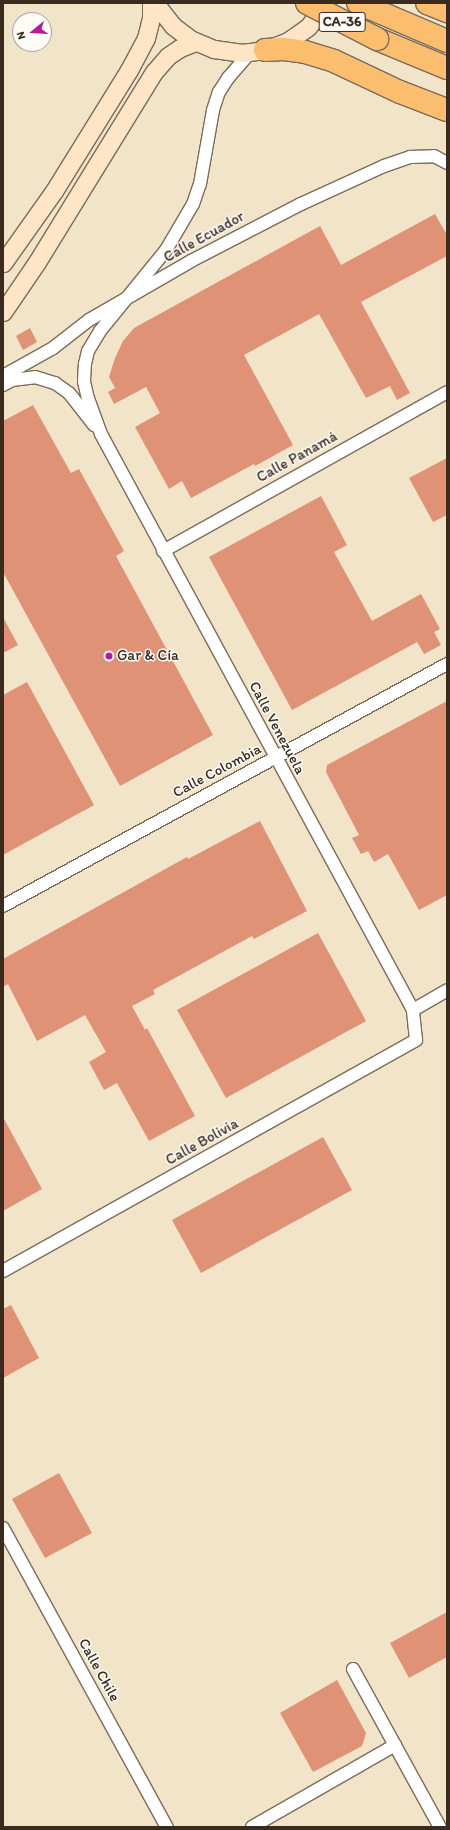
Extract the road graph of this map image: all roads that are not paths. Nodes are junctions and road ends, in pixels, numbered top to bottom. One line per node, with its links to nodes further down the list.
1 (151, 3): 14 (main road)
2 (155, 3): 9 (main road)
3 (307, 3): 11 (highway, CA-36, bridge)
4 (327, 3): 10 (main road)
5 (358, 3): 8 (highway, CA-36)
6 (427, 3): 7 (highway)
7 (447, 11)
8 (447, 41)
9 (196, 42): 10 (main road); 16 (main road)
10 (258, 51): 12 (highway); 15 (street)
11 (447, 68)
12 (447, 110)
13 (447, 163): 15 (street, Calle Ecuador)
14 (3, 263)
15 (121, 303): 17 (street, Calle Ecuador); 20 (street)
16 (3, 312)
17 (3, 376)
18 (3, 385): 20 (street)
19 (447, 392): 21 (street, Calle Panamá)
20 (101, 434): 21 (street, Calle Venezuela)
21 (164, 551): 23 (street, Calle Venezuela)
22 (447, 664): 23 (street, Calle Colombia)
23 (275, 758): 24 (street, Calle Colombia); 26 (street, Calle Venezuela)
24 (3, 906)
25 (447, 990): 26 (street)
26 (413, 1010): 27 (street, Calle Venezuela)
27 (416, 1040): 28 (street, Calle Bolivia)
28 (3, 1271)
29 (3, 1528): 32 (street, Calle Chile)
30 (353, 1669): 31 (street)
31 (395, 1745): 33 (street); 34 (street)
32 (167, 1827)
33 (252, 1827)
34 (440, 1827)

